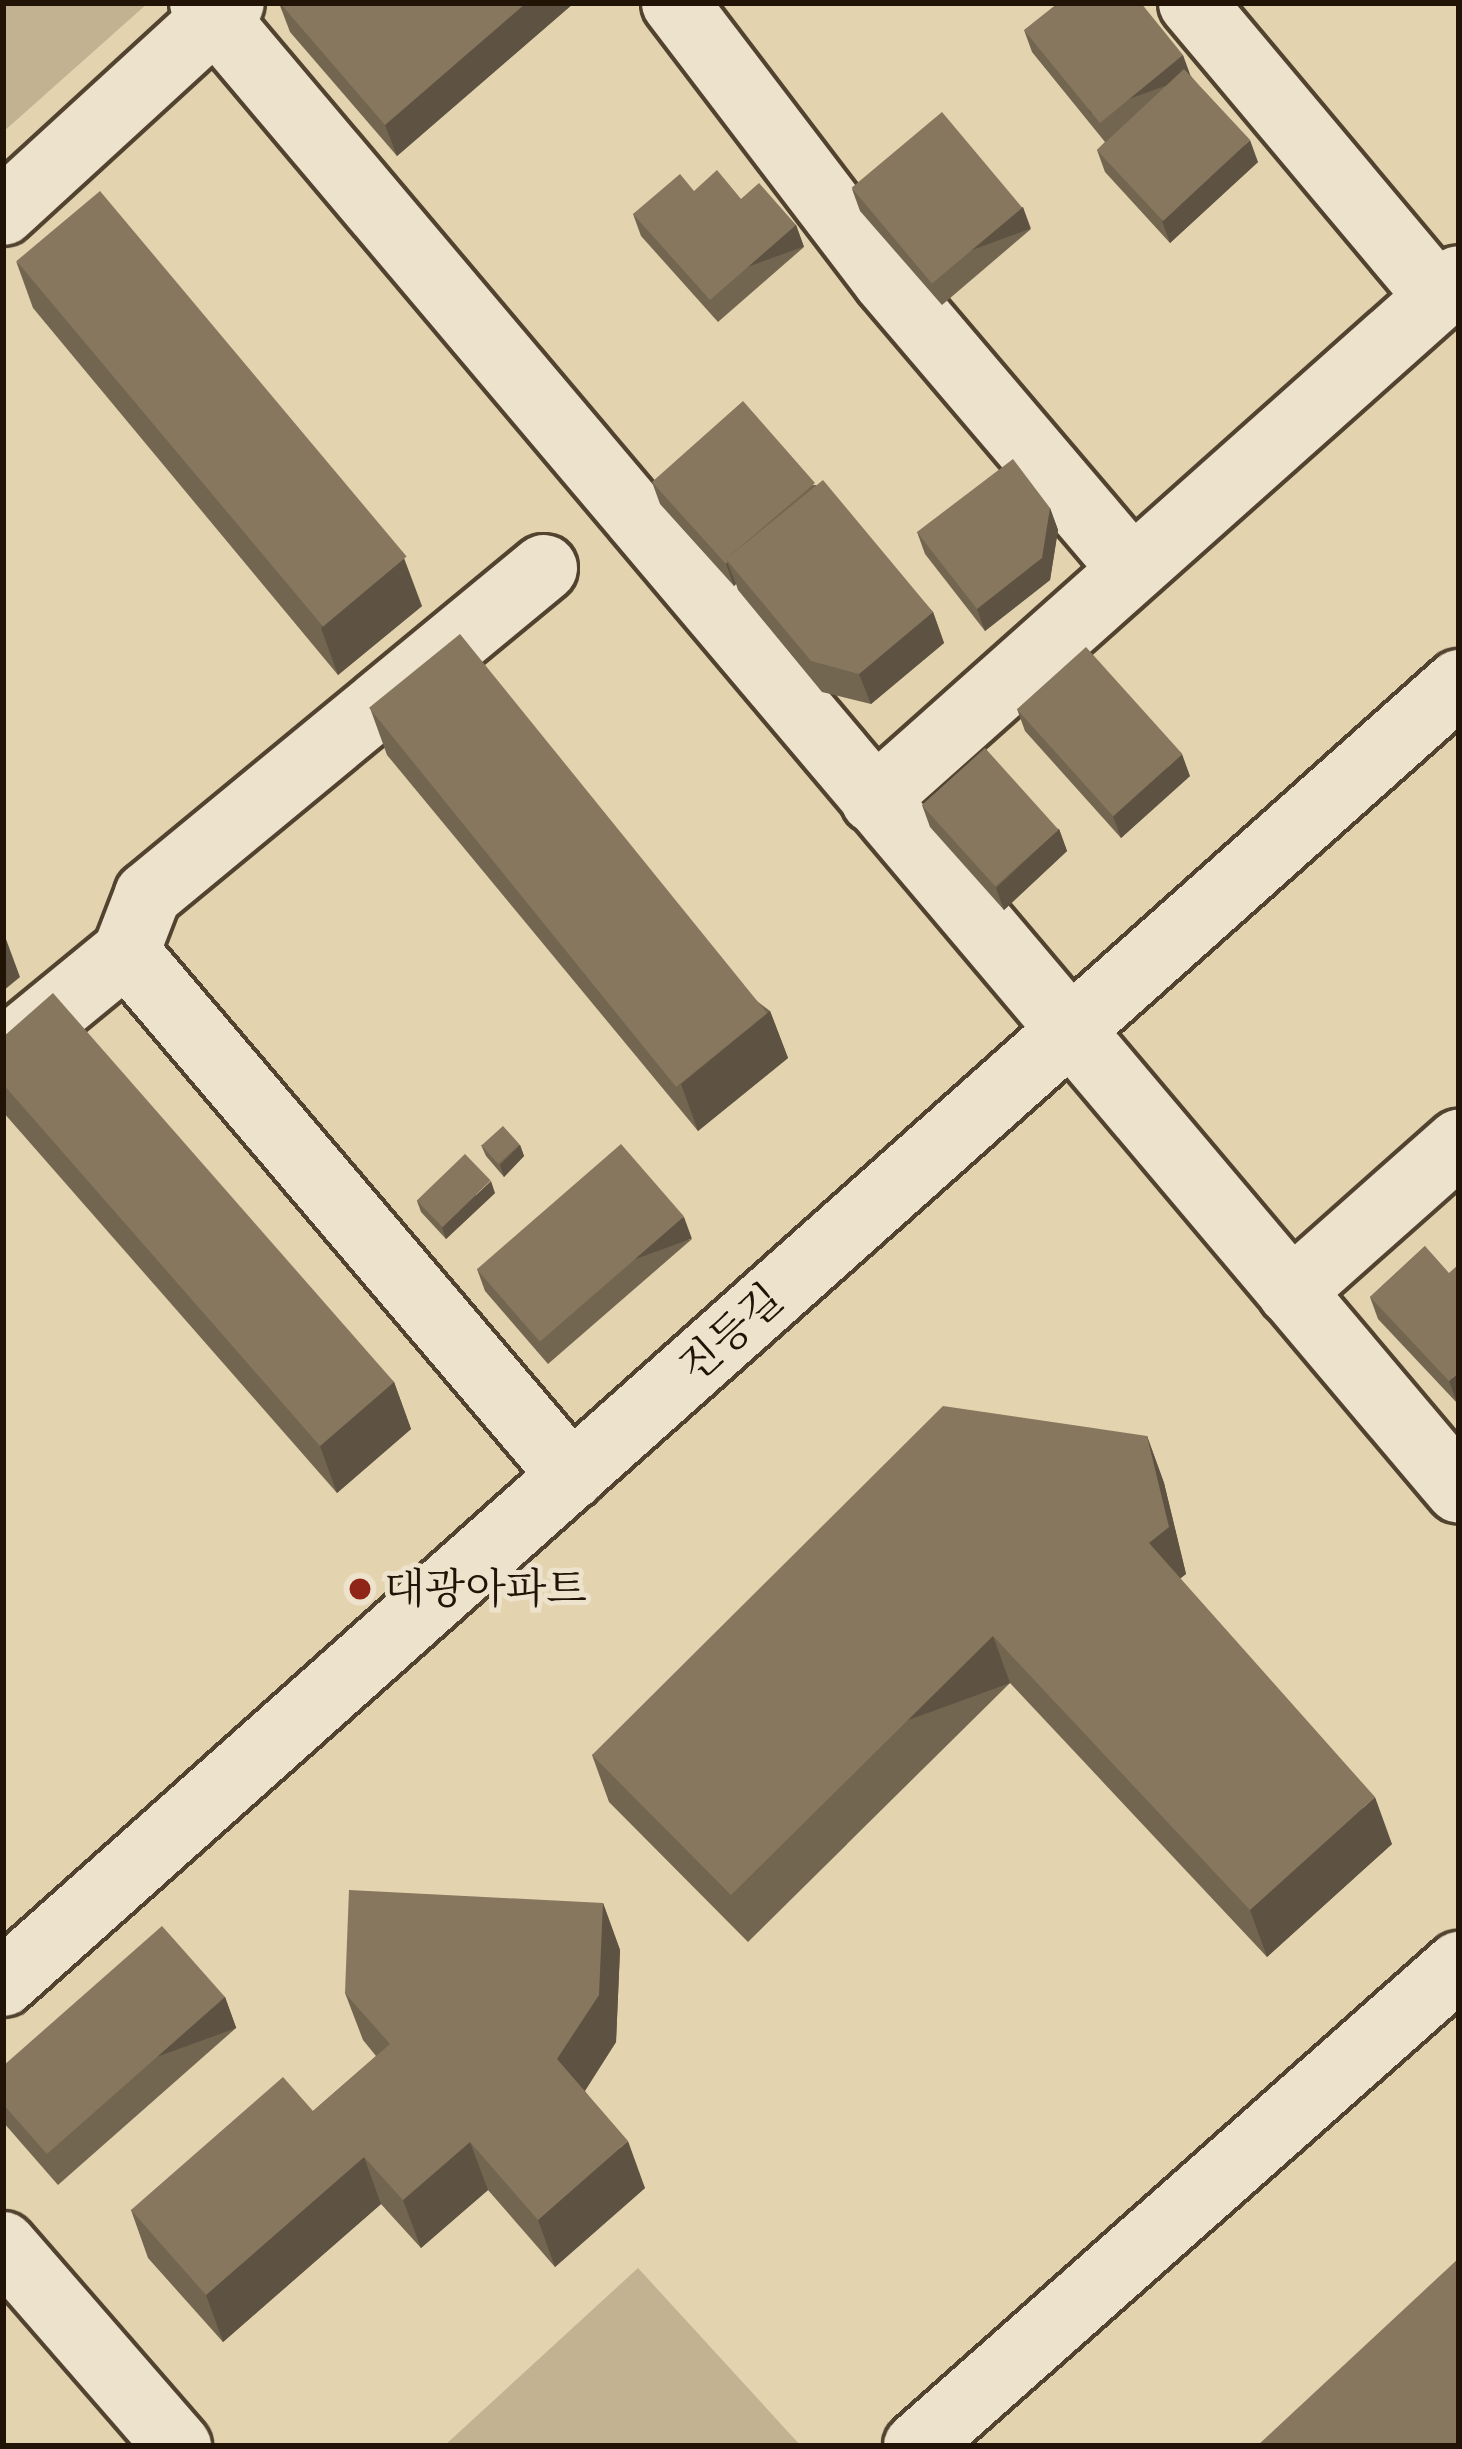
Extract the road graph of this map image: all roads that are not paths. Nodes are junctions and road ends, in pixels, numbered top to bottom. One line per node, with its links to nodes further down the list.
1 (675, 3): 7 (street)
2 (1192, 3): 5 (street)
3 (215, 8): 4 (street); 9 (street)
4 (3, 212)
5 (1449, 288): 7 (street)
6 (544, 568): 10 (street)
7 (1132, 569): 9 (street)
8 (1459, 683): 11 (street, 진등길)
9 (874, 800): 11 (street)
10 (126, 952): 12 (street); 15 (street)
11 (1070, 1031): 14 (street); 15 (street, 진등길)
12 (3, 1053)
13 (1459, 1143): 14 (street)
14 (1291, 1292): 16 (street)
15 (572, 1476): 18 (street, 진등길)
16 (1459, 1490)
17 (1459, 1965): 21 (street)
18 (3, 1983)
19 (3, 2245): 20 (street)
20 (178, 2446)
21 (916, 2446)

